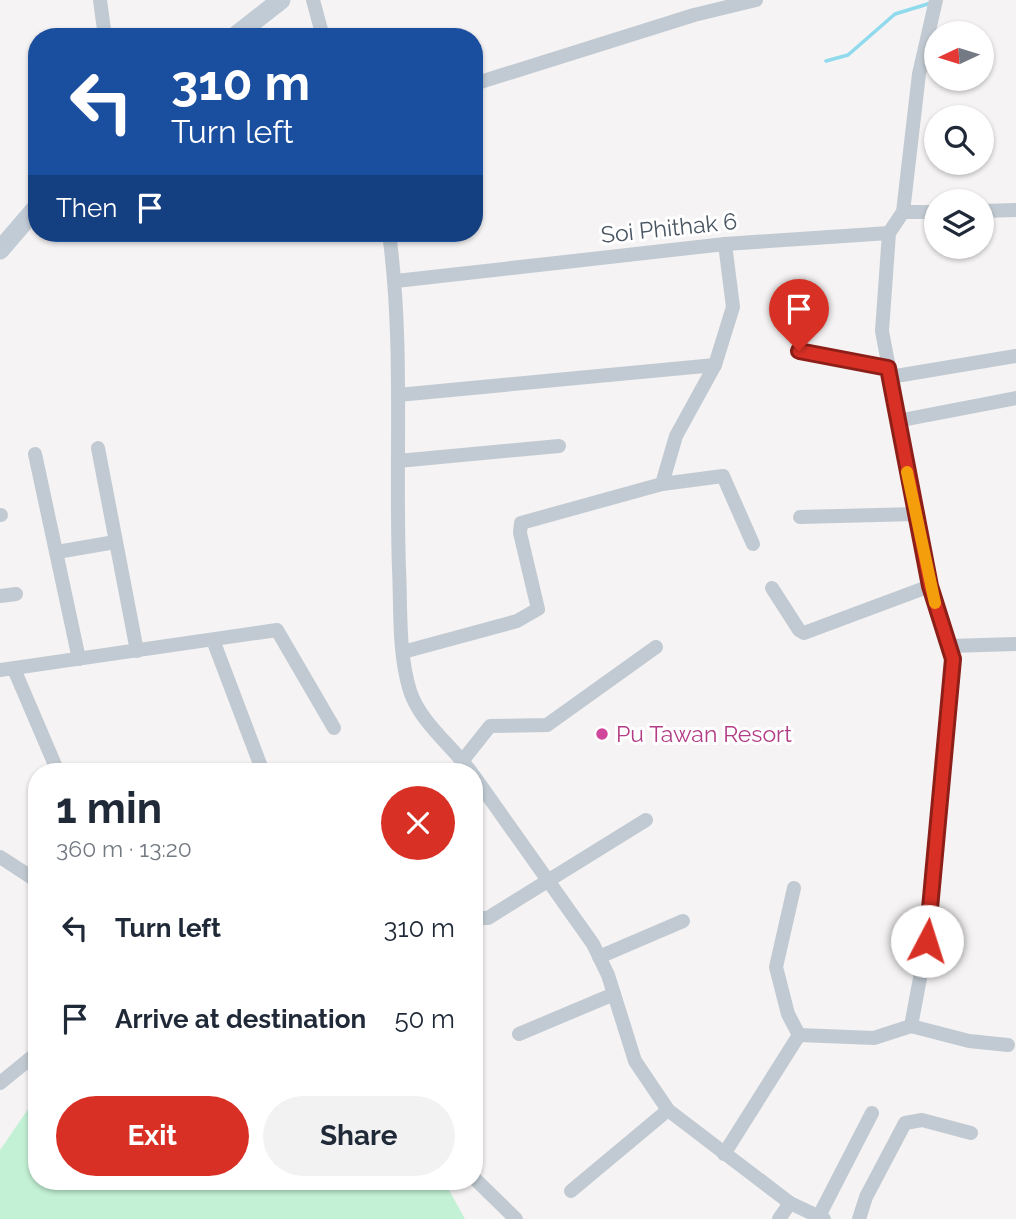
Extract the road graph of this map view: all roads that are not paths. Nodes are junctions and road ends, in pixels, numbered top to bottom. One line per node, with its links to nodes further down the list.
1 (100, 0): 6 (street)
2 (281, 0): 7 (main road)
3 (313, 0): 8 (street)
4 (757, 0): 9 (street)
5 (935, 5): 12 (street)
6 (104, 28)
7 (245, 28)
8 (321, 28)
9 (483, 81)
10 (1016, 210): 11 (street)
11 (994, 211)
12 (903, 212): 13 (street); 15 (street)
13 (924, 212)
14 (28, 216): 18 (main road)
15 (889, 233): 17 (street, Soi Phithak 6); 23 (street)
16 (390, 242): 19 (street)
17 (725, 244): 19 (street, Soi Phithak 6); 22 (street)
18 (1, 245)
19 (396, 281): 24 (street)
20 (799, 351): 23 (street)
21 (1016, 356): 23 (street)
22 (715, 365): 24 (street); 31 (street)
23 (889, 373): 26 (street)
24 (398, 395): 30 (street)
25 (1016, 398): 26 (street)
26 (897, 421): 32 (street)
27 (559, 446): 30 (street)
28 (98, 448): 34 (street)
29 (35, 454): 36 (street)
30 (398, 461): 46 (street)
31 (662, 485): 35 (street); 46 (street)
32 (916, 514): 33 (street); 37 (street)
33 (800, 517)
34 (115, 542): 36 (street); 45 (street)
35 (753, 544)
36 (57, 552): 47 (street)
37 (930, 586): 38 (street); 43 (street)
38 (772, 588)
39 (16, 594): 40 (street)
40 (0, 596)
41 (213, 640): 45 (street); 49 (street); 51 (street)
42 (1016, 644): 43 (street)
43 (949, 646): 64 (street)
44 (656, 647): 53 (street)
45 (137, 651): 47 (street)
46 (403, 652): 52 (street)
47 (79, 659): 48 (street)
48 (7, 669): 50 (street)
49 (334, 728)
50 (54, 763)
51 (260, 763)
52 (464, 763)
53 (469, 763)
54 (483, 789): 58 (street)
55 (646, 820): 58 (street)
56 (0, 857): 57 (street)
57 (28, 874)
58 (550, 882): 60 (street); 62 (street)
59 (794, 888): 66 (street)
60 (483, 918)
61 (683, 921): 62 (street)
62 (599, 957): 63 (street)
63 (614, 994): 65 (street); 70 (street)
64 (911, 1026): 66 (street); 67 (street)
65 (519, 1034)
66 (799, 1035): 73 (street)
67 (1008, 1045)
68 (28, 1060): 69 (street)
69 (0, 1083)
70 (668, 1110): 73 (street); 75 (street)
71 (872, 1113): 77 (street)
72 (971, 1133): 80 (street)
73 (724, 1154): 76 (street)
74 (483, 1187): 78 (street)
75 (571, 1191)
76 (790, 1203): 77 (street); 79 (street)
77 (821, 1218)
78 (516, 1219)
79 (779, 1219)
80 (859, 1219)

